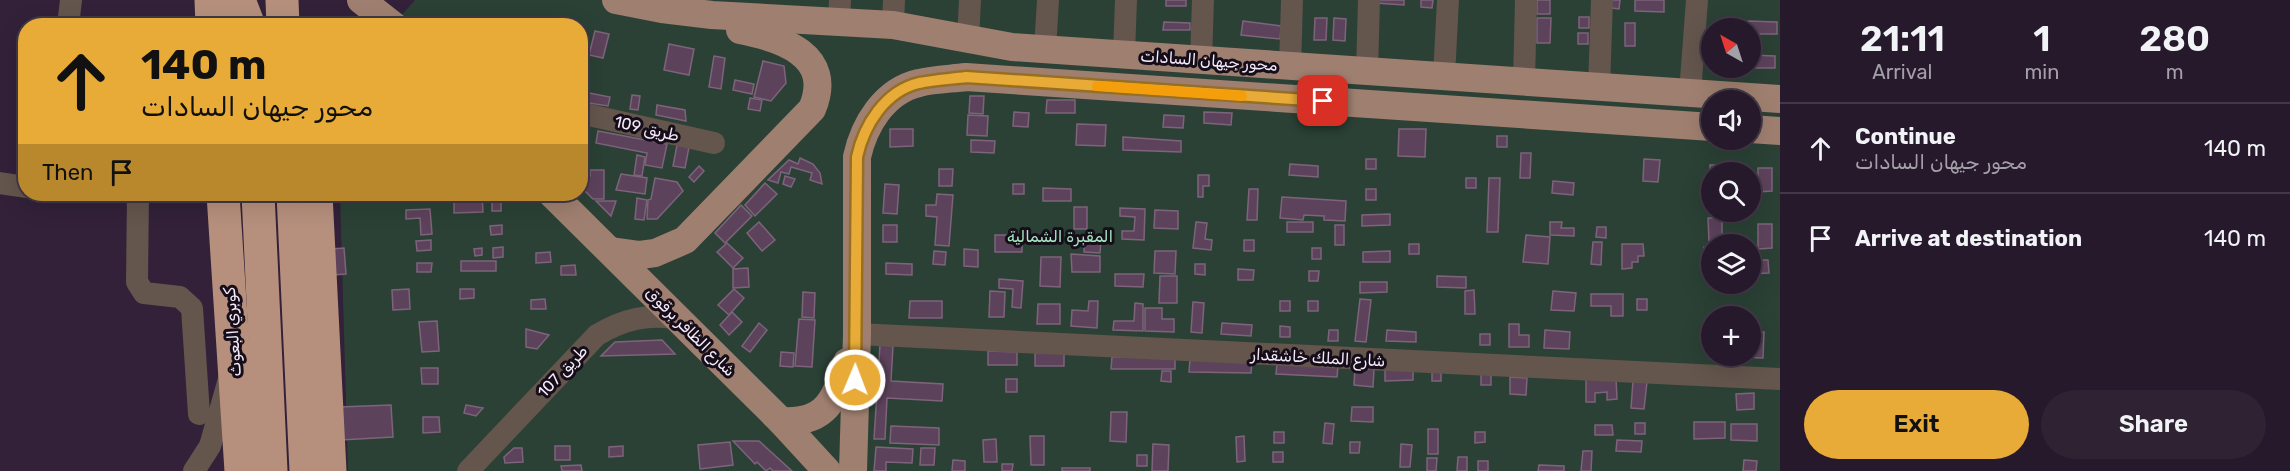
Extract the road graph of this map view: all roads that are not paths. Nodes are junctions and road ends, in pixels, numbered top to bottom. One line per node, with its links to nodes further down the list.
1 (71, 0): 22 (street)
2 (211, 0): 23 (highway)
3 (239, 0): 24 (highway)
4 (282, 0): 25 (highway)
5 (361, 0): 26 (main road)
6 (400, 0): 27 (main road)
7 (616, 0): 18 (main road, محور جيهان السادات)
8 (970, 0): 28 (street)
9 (1048, 0): 29 (street)
10 (1126, 0): 30 (street)
11 (1203, 0): 31 (street)
12 (1292, 0): 32 (street)
13 (1369, 0): 33 (street)
14 (1448, 0): 34 (street)
15 (1526, 0): 35 (street)
16 (1602, 0): 36 (street)
17 (1697, 0): 37 (street)
18 (662, 5): 21 (main road, محور جيهان السادات)
19 (839, 11): 20 (main road, محور جيهان السادات); 21 (main road, محور جيهان السادات)
20 (894, 13): 28 (main road, محور جيهان السادات)
21 (712, 15): 52 (main road)
22 (69, 18)
23 (212, 18)
24 (246, 18)
25 (283, 18)
26 (384, 18)
27 (397, 18)
28 (968, 40): 29 (main road, محور جيهان السادات)
29 (1045, 49): 30 (main road, محور جيهان السادات)
30 (1124, 54): 31 (main road, محور جيهان السادات)
31 (1200, 60): 32 (main road, محور جيهان السادات)
32 (1290, 66): 33 (main road, محور جيهان السادات)
33 (1366, 71): 34 (main road, محور جيهان السادات)
34 (1444, 76): 35 (main road, محور جيهان السادات)
35 (1524, 82): 36 (main road, محور جيهان السادات)
36 (1599, 87): 37 (main road, محور جيهان السادات)
37 (1690, 93): 38 (main road, محور جيهان السادات)
38 (1780, 99)
39 (588, 115): 43 (street, طريق 109)
40 (1701, 126): 54 (main road, محور جيهان السادات)
41 (1761, 130): 42 (main road)
42 (1780, 131)
43 (714, 143)
44 (0, 183): 45 (street)
45 (18, 186)
46 (138, 201): 57 (street)
47 (223, 201): 55 (highway, كوبري البعوث)
48 (258, 201): 61 (highway)
49 (292, 201): 62 (highway)
50 (316, 201): 63 (highway)
51 (559, 201): 52 (main road, شارع الظافر برقوق)
52 (611, 251): 53 (main road, شارع الظافر برقوق)
53 (680, 319): 58 (main road, شارع الظافر برقوق); 64 (street, طريق 107)
54 (857, 334): 56 (street, شارع الملك خاشقدار); 58 (main road); 66 (main road, محور جيهان السادات)
55 (234, 363): 59 (street); 60 (highway, كوبري البعوث)
56 (1780, 379)
57 (199, 414)
58 (781, 421): 65 (main road, شارع الظافر برقوق)
59 (194, 471)
60 (241, 471)
61 (271, 471)
62 (306, 471)
63 (330, 471)
64 (468, 471)
65 (827, 471)
66 (853, 471)

